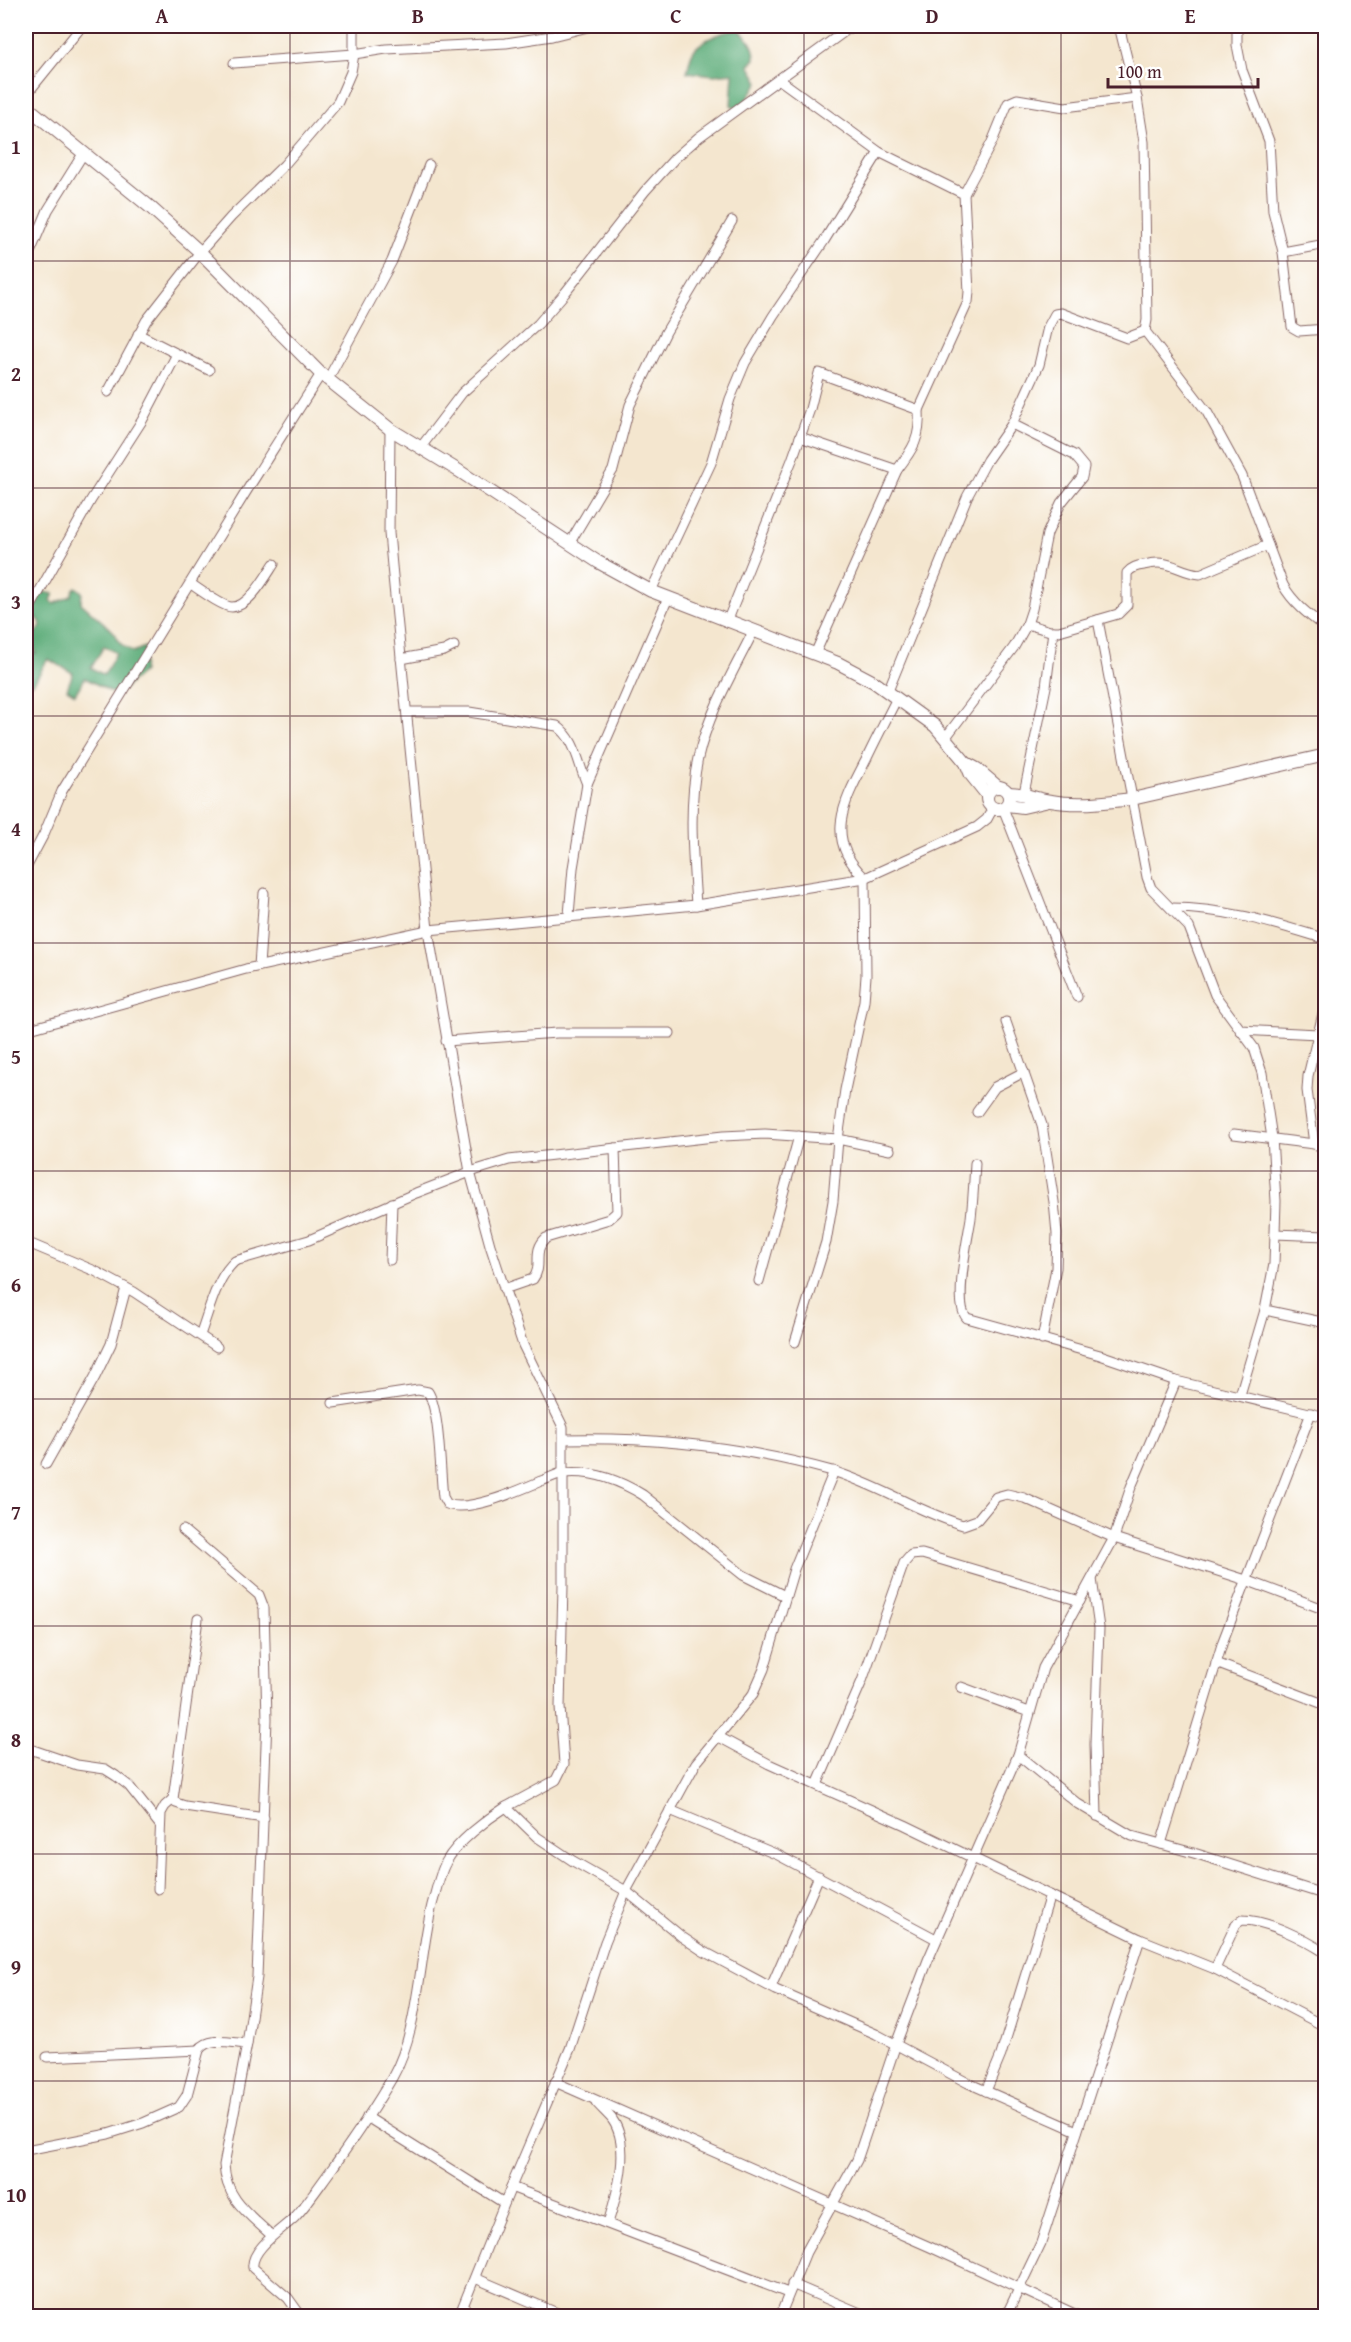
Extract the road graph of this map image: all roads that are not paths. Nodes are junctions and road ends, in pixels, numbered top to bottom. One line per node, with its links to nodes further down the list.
1 (82, 26): 10 (street)
2 (354, 26): 7 (street)
3 (592, 26): 7 (street)
4 (852, 26): 9 (street)
5 (1119, 26): 11 (street)
6 (1237, 26): 20 (street)
7 (354, 54): 8 (street); 19 (street)
8 (234, 63)
9 (780, 80): 13 (street); 33 (street)
10 (26, 95)
11 (1137, 98): 16 (street); 23 (street)
12 (26, 106): 14 (street)
13 (879, 152): 16 (street); 39 (street)
14 (83, 154): 19 (street); 21 (street)
15 (429, 165): 27 (street)
16 (964, 194): 29 (street)
17 (732, 221): 35 (street)
18 (1326, 244): 20 (street)
19 (200, 252): 24 (street); 27 (street)
20 (1283, 252): 22 (street)
21 (26, 262)
22 (1326, 329)
23 (1144, 331): 30 (street); 36 (street)
24 (138, 334): 25 (street); 28 (street)
25 (177, 354): 26 (street); 41 (street)
26 (208, 370)
27 (325, 377): 31 (street); 38 (street)
28 (108, 392)
29 (919, 410): 32 (street); 34 (street)
30 (1012, 424): 44 (street); 51 (street)
31 (390, 429): 33 (street); 50 (street)
32 (800, 437): 34 (street); 43 (street)
33 (421, 447): 35 (street)
34 (897, 470): 49 (street)
35 (569, 544): 39 (street)
36 (1268, 545): 42 (street); 45 (street)
37 (274, 564): 38 (street)
38 (190, 584): 60 (street)
39 (651, 591): 40 (street)
40 (668, 598): 43 (street); 55 (street)
41 (26, 615)
42 (1098, 620): 46 (street); 58 (street)
43 (727, 622): 47 (street)
44 (1027, 624): 46 (street); 53 (street)
45 (1326, 628)
46 (1053, 631): 56 (street)
47 (753, 632): 49 (street); 63 (street)
48 (454, 646): 50 (street)
49 (815, 654): 51 (street)
50 (400, 659): 52 (street)
51 (893, 694): 53 (street); 61 (street)
52 (407, 712): 55 (street); 66 (street)
53 (946, 737): 57 (street)
54 (1325, 753): 58 (street)
55 (587, 784): 65 (street)
56 (1024, 793): 57 (street); 59 (street)
57 (999, 799): 59 (street); 61 (street); 69 (street)
58 (1132, 799): 59 (street); 64 (street)
59 (1049, 801)
60 (26, 868)
61 (865, 878): 63 (street); 82 (street)
62 (264, 893): 68 (street)
63 (696, 905): 65 (street)
64 (1171, 908): 67 (street); 73 (street)
65 (568, 915): 66 (street)
66 (428, 930): 68 (street); 76 (street)
67 (1326, 939)
68 (259, 966): 72 (street)
69 (1077, 996)
70 (1326, 1001): 75 (street)
71 (1006, 1022): 77 (street)
72 (26, 1030)
73 (1240, 1030): 75 (street); 81 (street)
74 (670, 1033): 76 (street)
75 (1322, 1036): 83 (street)
76 (446, 1041): 88 (street)
77 (1024, 1072): 78 (street); 100 (street)
78 (977, 1112)
79 (1234, 1134): 81 (street)
80 (799, 1136): 82 (street); 84 (street); 94 (street)
81 (1272, 1138): 83 (street); 90 (street)
82 (838, 1139): 86 (street); 101 (street)
83 (1314, 1143): 85 (street)
84 (615, 1148): 88 (street); 96 (street)
85 (1326, 1148)
86 (890, 1150)
87 (975, 1163): 100 (street)
88 (470, 1172): 89 (street); 96 (street)
89 (392, 1203): 93 (street); 99 (street)
90 (1275, 1234): 91 (street); 97 (street)
91 (1326, 1236)
92 (26, 1242): 95 (street)
93 (390, 1260)
94 (759, 1281)
95 (126, 1288): 99 (street); 109 (street)
96 (504, 1289): 108 (street)
97 (1265, 1310): 98 (street); 104 (street)
98 (1326, 1323)
99 (200, 1335): 102 (street)
100 (1042, 1340): 103 (street)
101 (795, 1342)
102 (217, 1347)
103 (1176, 1381): 104 (street); 113 (street)
104 (1240, 1395): 106 (street)
105 (333, 1402): 111 (street)
106 (1311, 1413): 107 (street); 115 (street)
107 (1326, 1417)
108 (564, 1439): 110 (street); 111 (street)
109 (46, 1464)
110 (834, 1471): 113 (street); 116 (street)
111 (562, 1473): 116 (street); 130 (street)
112 (183, 1530): 133 (street)
113 (1114, 1538): 114 (street); 115 (street)
114 (1092, 1578): 117 (street); 132 (street)
115 (1246, 1580): 118 (street); 120 (street)
116 (785, 1596): 124 (street)
117 (1080, 1601): 123 (street); 128 (street)
118 (1326, 1610)
119 (198, 1619): 129 (street)
120 (1216, 1663): 122 (street); 135 (street)
121 (961, 1687): 123 (street)
122 (1326, 1705)
123 (1029, 1712): 126 (street)
124 (719, 1737): 128 (street); 131 (street)
125 (28, 1748): 127 (street); 134 (street)
126 (1018, 1755): 132 (street); 136 (street)
127 (26, 1761)
128 (817, 1785): 136 (street)
129 (173, 1798): 133 (street); 134 (street)
130 (506, 1807): 139 (street); 155 (street)
131 (670, 1810): 137 (street); 139 (street)
132 (1097, 1816): 135 (street)
133 (264, 1818): 148 (street)
134 (160, 1826): 138 (street)
135 (1161, 1844): 141 (street)
136 (973, 1860): 140 (street); 142 (street)
137 (819, 1876): 142 (street); 146 (street)
138 (158, 1889)
139 (626, 1891): 146 (street); 152 (street)
140 (1050, 1895): 143 (street); 153 (street)
141 (1326, 1895)
142 (936, 1939): 149 (street)
143 (1140, 1939): 145 (street); 156 (street)
144 (1326, 1953): 145 (street)
145 (1215, 1969): 147 (street)
146 (771, 1987): 149 (street)
147 (1326, 2027)
148 (247, 2044): 150 (street); 162 (street)
149 (896, 2044): 153 (street); 160 (street)
150 (199, 2050): 151 (street); 157 (street)
151 (47, 2057)
152 (555, 2082): 154 (street); 158 (street)
153 (986, 2091): 156 (street)
154 (592, 2098): 160 (street); 161 (street)
155 (367, 2117): 159 (street); 162 (street)
156 (1077, 2131): 165 (street)
157 (26, 2150)
158 (511, 2187): 159 (street); 161 (street)
159 (504, 2203): 163 (street)
160 (831, 2204): 164 (street); 165 (street)
161 (608, 2223): 164 (street)
162 (272, 2236): 166 (street)
163 (475, 2278): 167 (street); 168 (street)
164 (790, 2288): 169 (street); 170 (street)
165 (1020, 2289): 171 (street); 172 (street)
166 (301, 2316)
167 (459, 2316)
168 (564, 2316)
169 (780, 2316)
170 (867, 2316)
171 (1006, 2316)
172 (1079, 2316)

